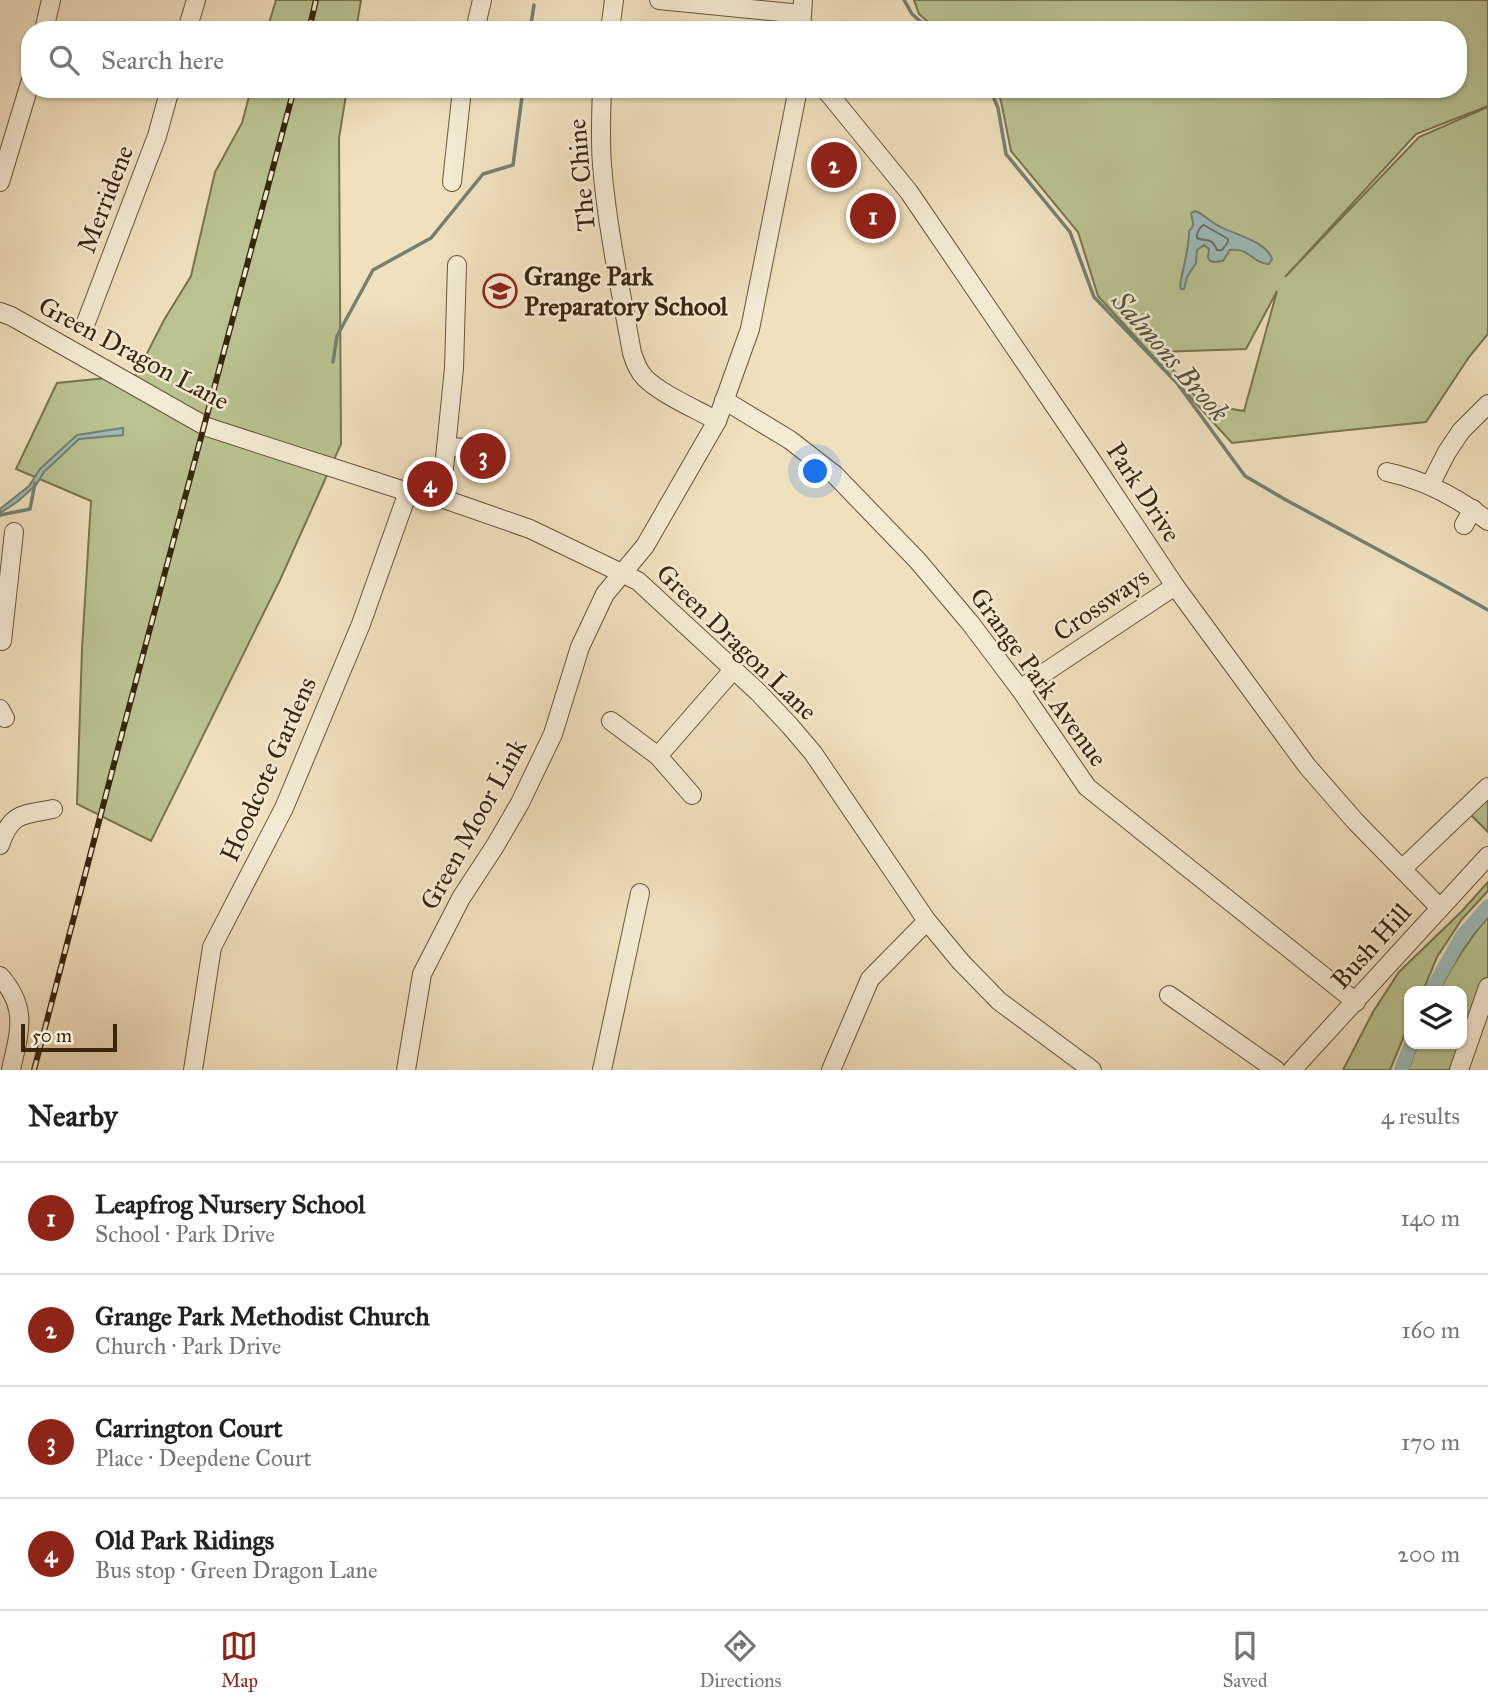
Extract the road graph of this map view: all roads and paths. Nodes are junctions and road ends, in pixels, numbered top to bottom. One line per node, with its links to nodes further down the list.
1 (51, 0): 7 (street)
2 (195, 0): 8 (street)
3 (482, 0): 9 (street)
4 (614, 0): 10 (street)
5 (659, 0): 6 (street)
6 (802, 15)
7 (46, 21)
8 (189, 21)
9 (477, 21)
10 (611, 21)
11 (25, 98): 17 (street)
12 (168, 98): 21 (street, Merridene)
13 (461, 98): 18 (street)
14 (601, 98): 24 (street, The Chine)
15 (796, 98): 22 (street, Green Moor Link)
16 (832, 98): 34 (street, Park Drive)
17 (0, 182)
18 (452, 182)
19 (457, 265): 25 (street)
20 (0, 312): 29 (street, Green Dragon Lane)
21 (85, 325)
22 (724, 400): 24 (street, Green Moor Link); 37 (street, Grange Park Avenue)
23 (1488, 404): 28 (street)
24 (716, 421): 33 (street, Green Moor Link)
25 (446, 447): 26 (street); 30 (street)
26 (469, 448)
27 (1387, 472): 28 (street)
28 (1430, 485): 31 (street)
29 (408, 492): 30 (street, Green Dragon Lane); 54 (street, Hoodcote Gardens)
30 (441, 498): 33 (street, Green Dragon Lane)
31 (1488, 520)
32 (14, 532): 35 (street)
33 (622, 573): 36 (street, Green Dragon Lane); 55 (street, Green Moor Link)
34 (1175, 586): 37 (street, Crossways); 45 (street, Park Drive)
35 (1, 644)
36 (733, 670): 39 (street); 48 (street, Green Dragon Lane)
37 (1020, 688): 52 (street, Grange Park Avenue)
38 (611, 721): 39 (street)
39 (658, 756): 41 (street)
40 (1488, 787): 45 (street)
41 (692, 795)
42 (53, 809): 43 (street)
43 (0, 845)
44 (1488, 856): 47 (street, Bush Hill)
45 (1402, 869): 47 (street, Park Drive)
46 (640, 893): 56 (street)
47 (1440, 908): 52 (street, Bush Hill)
48 (927, 920): 57 (street); 58 (street, Green Dragon Lane)
49 (0, 976): 53 (street)
50 (1488, 987): 61 (street)
51 (1169, 995): 59 (street)
52 (1356, 1002): 60 (street, Bush Hill)
53 (11, 1070)
54 (193, 1070)
55 (406, 1070)
56 (602, 1070)
57 (831, 1070)
58 (1092, 1070)
59 (1276, 1070)
60 (1292, 1070)
61 (1459, 1070)

